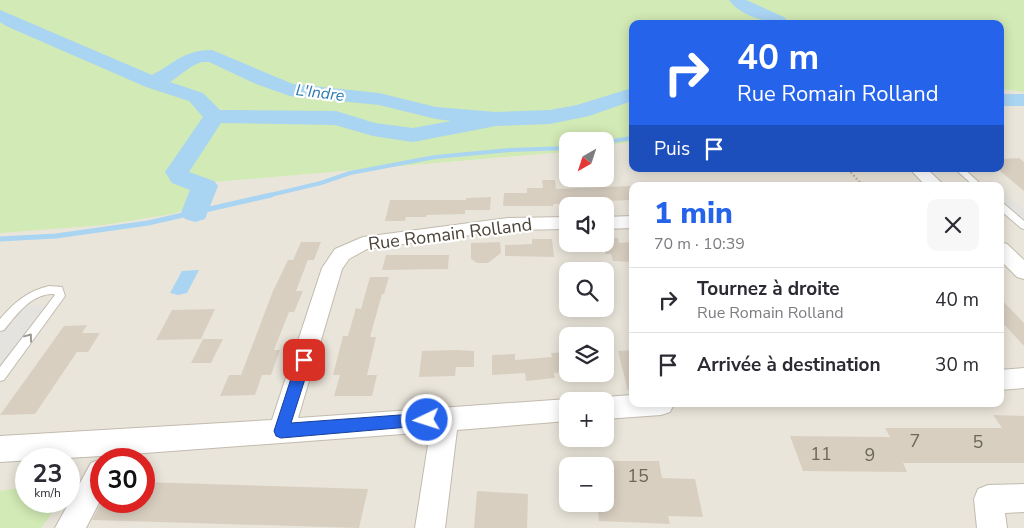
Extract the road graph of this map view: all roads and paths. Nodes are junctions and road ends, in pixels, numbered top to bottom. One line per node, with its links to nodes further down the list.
1 (851, 172): 4 (path)
2 (921, 172): 5 (street)
3 (962, 172): 6 (lane)
4 (859, 182)
5 (932, 182)
6 (974, 182)
7 (1004, 208): 11 (lane)
8 (629, 222): 10 (street)
9 (559, 223): 20 (street, Rue Romain Rolland)
10 (614, 223)
11 (1024, 226)
12 (1004, 252): 13 (street)
13 (1024, 272)
14 (0, 327): 15 (lane, one-way to 14)
15 (0, 376)
16 (629, 406): 17 (street)
17 (614, 407)
18 (559, 411): 19 (street)
19 (445, 419): 20 (street); 27 (street)
20 (281, 431): 21 (street)
21 (138, 448)
22 (0, 449): 23 (street)
23 (90, 451)
24 (90, 492): 26 (street)
25 (1024, 498): 28 (street)
26 (70, 528)
27 (430, 528)
28 (992, 528)

